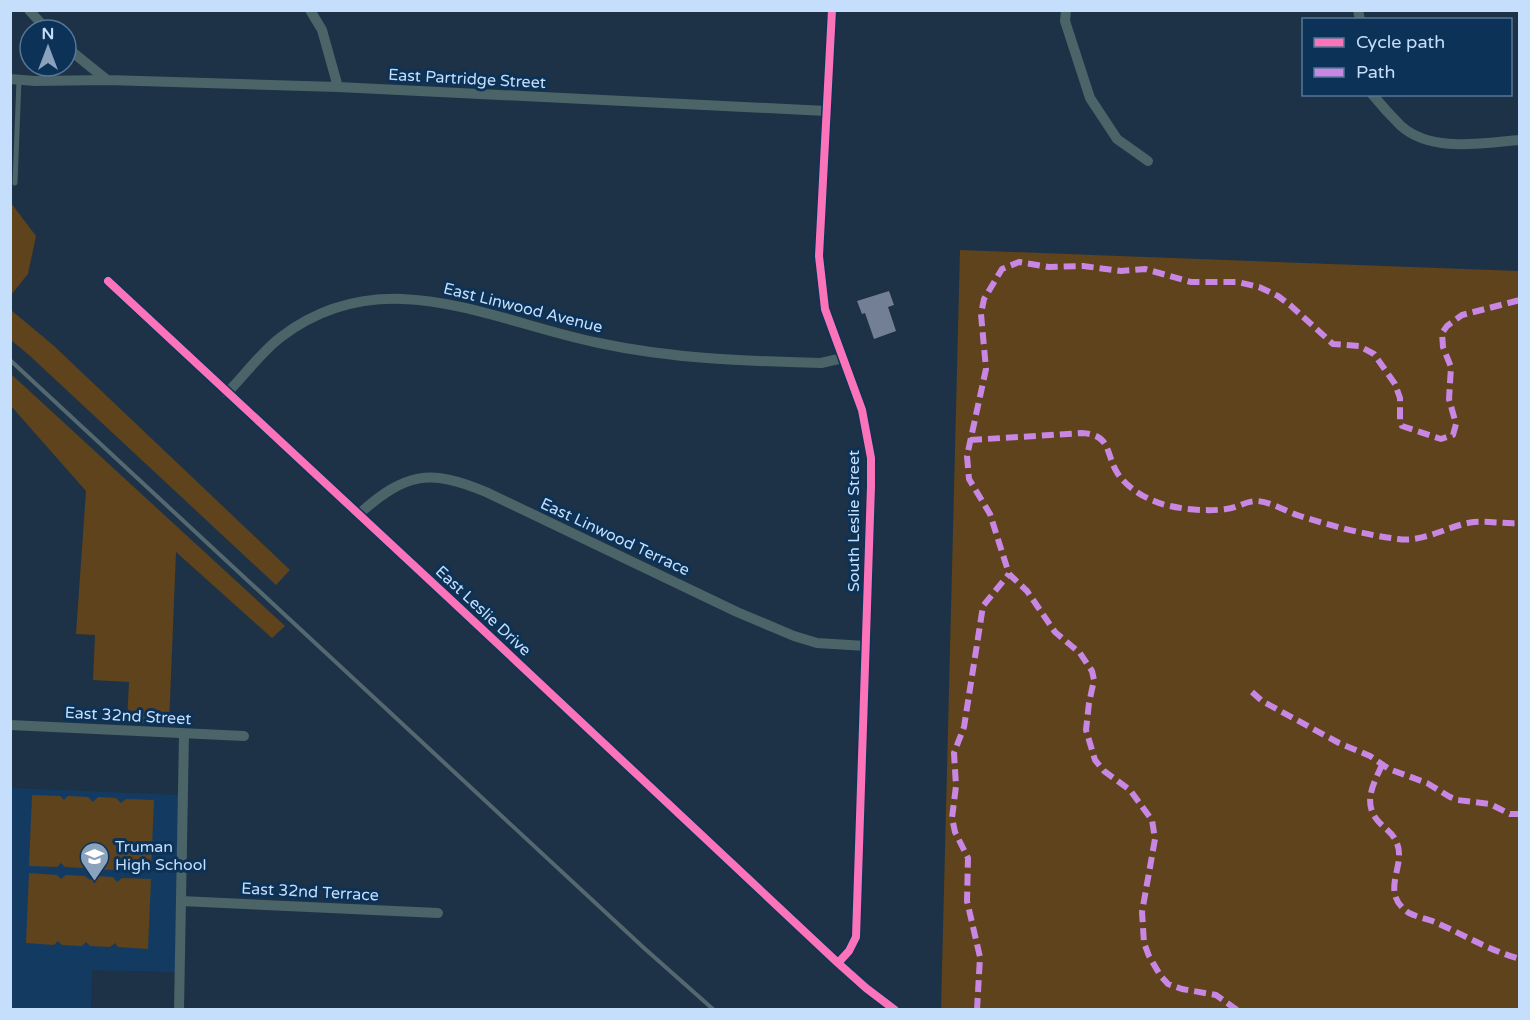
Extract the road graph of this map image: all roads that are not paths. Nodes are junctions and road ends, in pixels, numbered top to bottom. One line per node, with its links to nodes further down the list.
1 (310, 10): 7 (street)
2 (832, 10): 9 (street, South Leslie Street)
3 (1066, 10): 11 (street)
4 (78, 57): 6 (street)
5 (15, 80): 6 (street, East Partridge Street); 12 (lane)
6 (106, 80): 7 (street, East Partridge Street)
7 (338, 87): 9 (street, East Partridge Street)
8 (1374, 96): 10 (street)
9 (826, 111): 14 (street, South Leslie Street)
10 (1520, 140)
11 (1148, 161)
12 (15, 183)
13 (108, 281): 15 (street, East Leslie Drive)
14 (843, 358): 15 (street, East Linwood Avenue); 17 (street, South Leslie Street)
15 (227, 393): 16 (street, East Leslie Drive)
16 (359, 514): 17 (street, East Linwood Terrace); 23 (street, East Leslie Drive)
17 (866, 646): 23 (street, South Leslie Street)
18 (10, 725): 19 (street, East 32nd Street)
19 (184, 734): 20 (street, East 32nd Street); 21 (street)
20 (244, 736)
21 (181, 902): 22 (street, East 32nd Terrace); 24 (street)
22 (438, 913)
23 (838, 963): 25 (street, East Leslie Drive)
24 (178, 1010)
25 (895, 1010)

